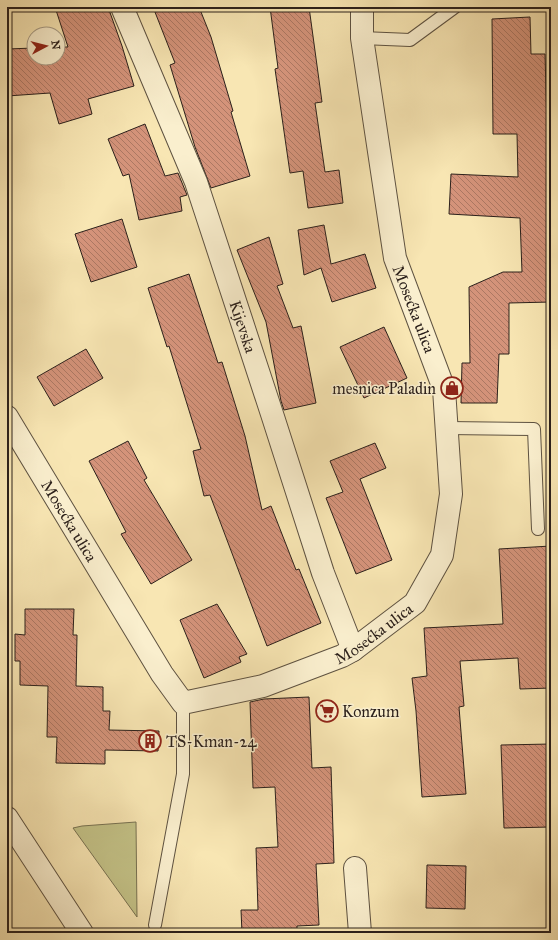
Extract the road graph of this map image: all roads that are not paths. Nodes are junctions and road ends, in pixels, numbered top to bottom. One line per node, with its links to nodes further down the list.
1 (122, 7): 8 (street, Kijevska)
2 (362, 7): 4 (street, Mosećka ulica)
3 (455, 7): 4 (lane)
4 (362, 38): 6 (street, Mosećka ulica)
5 (7, 417): 9 (street, Mosećka ulica)
6 (447, 428): 7 (lane); 8 (street, Mosećka ulica)
7 (538, 529)
8 (353, 650): 9 (street, Mosećka ulica)
9 (179, 706): 12 (lane)
10 (7, 818): 13 (street)
11 (355, 868): 14 (street)
12 (155, 925)
13 (82, 933)
14 (360, 933)

